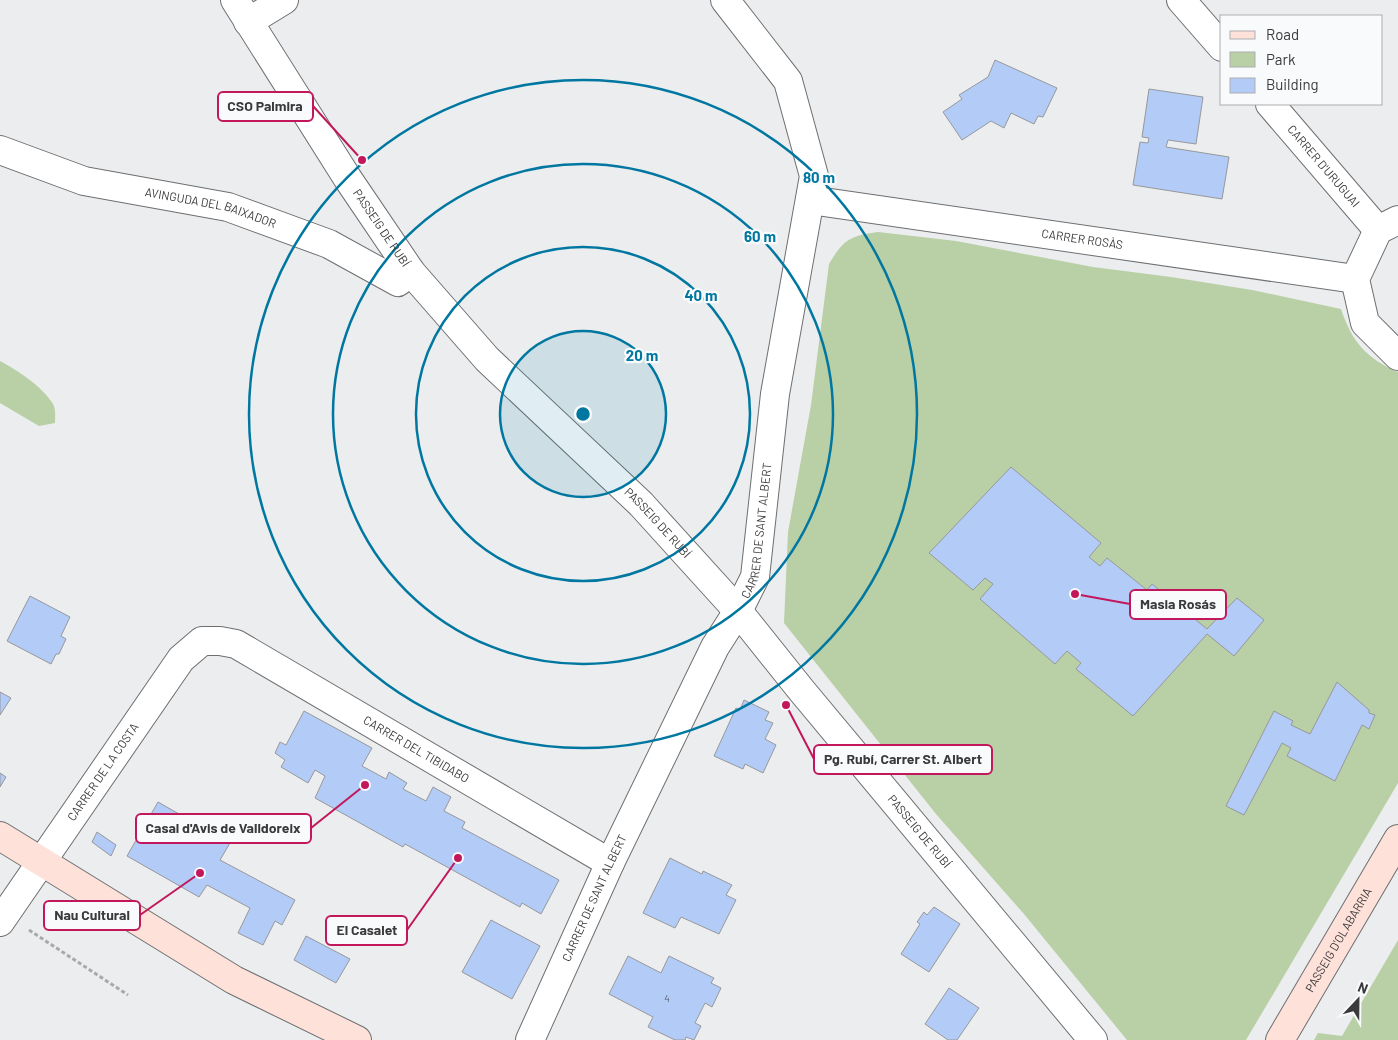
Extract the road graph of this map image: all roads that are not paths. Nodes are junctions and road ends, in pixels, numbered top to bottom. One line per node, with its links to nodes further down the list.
1 (284, 0): 4 (street)
2 (725, 0): 8 (street, CARRER DE SANT ALBERT)
3 (1181, 0): 5 (street)
4 (242, 11): 10 (street, PASSEIG DE RUBÍ)
5 (1220, 45)
6 (1271, 105): 9 (street, CARRER D'URUGUAI)
7 (0, 150): 10 (street, AVINGUDA DEL BAIXADOR)
8 (810, 200): 11 (street, CARRER ROSÀS); 13 (street, CARRER DE SANT ALBERT)
9 (1388, 225): 11 (street)
10 (411, 272): 13 (street, PASSEIG DE RUBÍ)
11 (1355, 279): 12 (street)
12 (1398, 356)
13 (738, 611): 18 (street, CARRER DE SANT ALBERT); 22 (street, PASSEIG DE RUBÍ)
14 (220, 641): 17 (street, CARRER DE LA COSTA); 18 (street, CARRER DEL TIBIDABO)
15 (0, 836): 17 (street)
16 (1398, 839): 23 (street, PASSEIG D'OLABARRIA)
17 (42, 862): 19 (street, CARRER DE LA COSTA); 20 (street)
18 (610, 863): 21 (street, CARRER DE SANT ALBERT)
19 (2, 918)
20 (357, 1040)
21 (530, 1040)
22 (1093, 1040)
23 (1280, 1040)

